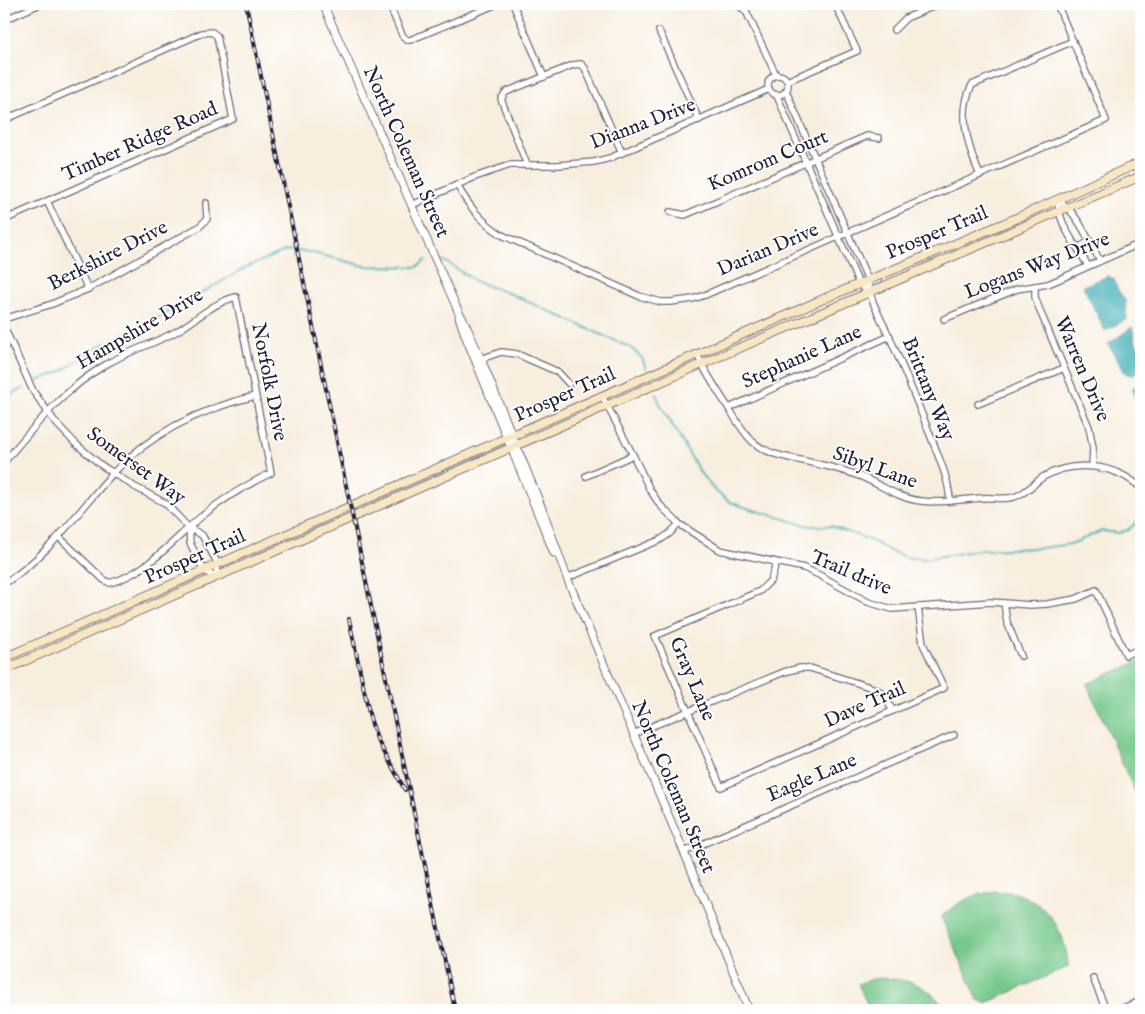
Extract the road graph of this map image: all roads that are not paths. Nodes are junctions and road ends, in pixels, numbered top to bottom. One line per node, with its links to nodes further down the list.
1 (40, 4): 10 (street)
2 (323, 4): 34 (street, North Coleman Street)
3 (389, 4): 4 (street)
4 (497, 4)
5 (513, 4): 15 (street)
6 (737, 4): 14 (street)
7 (835, 4): 16 (street)
8 (939, 4): 11 (street)
9 (1057, 4): 13 (street)
10 (4, 20)
11 (894, 30)
12 (659, 31): 21 (street)
13 (1073, 41): 28 (street); 28 (street, Darian Drive)
14 (776, 76): 16 (street); 17 (street)
15 (544, 77): 23 (street); 27 (street)
16 (787, 82): 18 (street)
17 (768, 89): 19 (street); 21 (street, Dianna Drive)
18 (786, 91): 19 (street); 24 (street, Brittany Way)
19 (777, 96): 25 (street, Brittany Way)
20 (4, 120): 32 (street, Timber Ridge Road)
21 (700, 120): 23 (street, Dianna Drive)
22 (880, 138): 24 (street, Komrom Court)
23 (622, 153): 27 (street, Dianna Drive)
24 (815, 158): 25 (street, Komrom Court); 39 (street, Brittany Way)
25 (807, 162): 36 (street, Komrom Court); 40 (street, Brittany Way)
26 (1141, 162): 31 (main road, Prosper Trail)
27 (527, 165): 30 (street, Dianna Drive)
28 (980, 175): 39 (street, Darian Drive)
29 (1141, 176): 35 (main road, Prosper Trail)
30 (457, 185): 34 (street, Dianna Drive); 40 (street, Darian Drive)
31 (1058, 199): 35 (street); 37 (street); 46 (main road, Prosper Trail)
32 (48, 200): 38 (street, Timber Ridge Road); 49 (street)
33 (206, 203): 49 (street, Berkshire Drive)
34 (412, 205): 52 (street, North Coleman Street)
35 (1069, 207): 37 (main road, Prosper Trail); 41 (street)
36 (670, 212)
37 (1058, 212): 43 (street); 50 (main road, Prosper Trail)
38 (4, 220)
39 (848, 233): 40 (street, Darian Drive); 46 (street, Brittany Way)
40 (839, 237): 47 (street, Brittany Way)
41 (1090, 241): 43 (street); 44 (street)
42 (1141, 243): 44 (street, Logans Way Drive)
43 (1078, 248): 45 (street)
44 (1100, 260): 45 (street, Logans Way Drive)
45 (1088, 266): 48 (street, Logans Way Drive)
46 (868, 280): 47 (main road, Prosper Trail); 50 (street, Brittany Way)
47 (859, 284): 50 (street, Brittany Way); 57 (main road, Prosper Trail)
48 (1035, 286): 54 (street, Logans Way Drive); 60 (street, Warren Drive)
49 (88, 289): 53 (street, Berkshire Drive)
50 (869, 292): 56 (street, Brittany Way); 59 (main road, Prosper Trail)
51 (236, 297): 62 (street, Norfolk Drive); 67 (street, Hampshire Drive)
52 (459, 314): 58 (street, North Coleman Street); 68 (street, North Coleman Street)
53 (4, 319)
54 (944, 319)
55 (4, 327): 67 (street, Somerset Way)
56 (890, 336): 66 (street, Stephanie Lane); 76 (street, Brittany Way)
57 (697, 354): 59 (street, Sibyl Lane); 63 (main road, Prosper Trail)
58 (481, 359): 61 (street); 68 (street, North Coleman Street)
59 (702, 364): 65 (main road, Prosper Trail); 66 (street, Sibyl Lane)
60 (1064, 368): 64 (street); 72 (street, Warren Drive)
61 (569, 384)
62 (255, 396): 73 (street); 78 (street, Norfolk Drive)
63 (602, 396): 65 (street, Trail drive); 68 (main road, Prosper Trail)
64 (978, 404)
65 (606, 406): 69 (main road, Prosper Trail); 70 (street, Trail drive)
66 (728, 408): 76 (street, Sibyl Lane)
67 (47, 411): 71 (street, Hampshire Drive); 73 (street, Somerset Way)
68 (510, 437): 69 (street, North Coleman Street); 81 (main road, Prosper Trail)
69 (514, 446): 83 (main road, Prosper Trail); 84 (street, North Coleman Street)
70 (633, 455): 74 (street); 77 (street, Trail drive)
71 (4, 462)
72 (1092, 466): 75 (street, Sibyl Lane); 76 (street, Sibyl Lane)
73 (113, 474): 78 (street, Somerset Way); 79 (street)
74 (586, 476)
75 (1141, 488)
76 (950, 501)
77 (679, 524): 80 (street, Trail drive); 84 (street)
78 (189, 528): 79 (street); 81 (street, Somerset Way); 82 (street, Somerset Way)
79 (59, 537): 85 (street)
80 (776, 563): 87 (street, Trail drive); 95 (street, Gray Lane)
81 (218, 564): 82 (main road, Prosper Trail); 83 (street)
82 (204, 571): 83 (street); 88 (main road, Prosper Trail)
83 (216, 577): 89 (main road, Prosper Trail)
84 (567, 578): 96 (street, North Coleman Street)
85 (4, 584)
86 (1004, 603): 87 (street, Trail drive); 90 (street, Trail drive); 91 (street)
87 (918, 607): 94 (street, Dave Trail)
88 (90, 622): 89 (main road); 92 (main road, Prosper Trail)
89 (94, 632): 93 (main road, Prosper Trail)
90 (1141, 648)
91 (1022, 656)
92 (4, 658)
93 (4, 670)
94 (893, 711): 95 (street); 98 (street, Dave Trail)
95 (688, 712): 96 (street); 98 (street, Gray Lane)
96 (633, 734): 99 (street, North Coleman Street)
97 (954, 735): 99 (street, Eagle Lane)
98 (721, 787)
99 (684, 852): 102 (street, North Coleman Street)
100 (1093, 978): 103 (street)
101 (1141, 1001): 104 (street)
102 (748, 1010)
103 (1106, 1010)
104 (1118, 1010)

